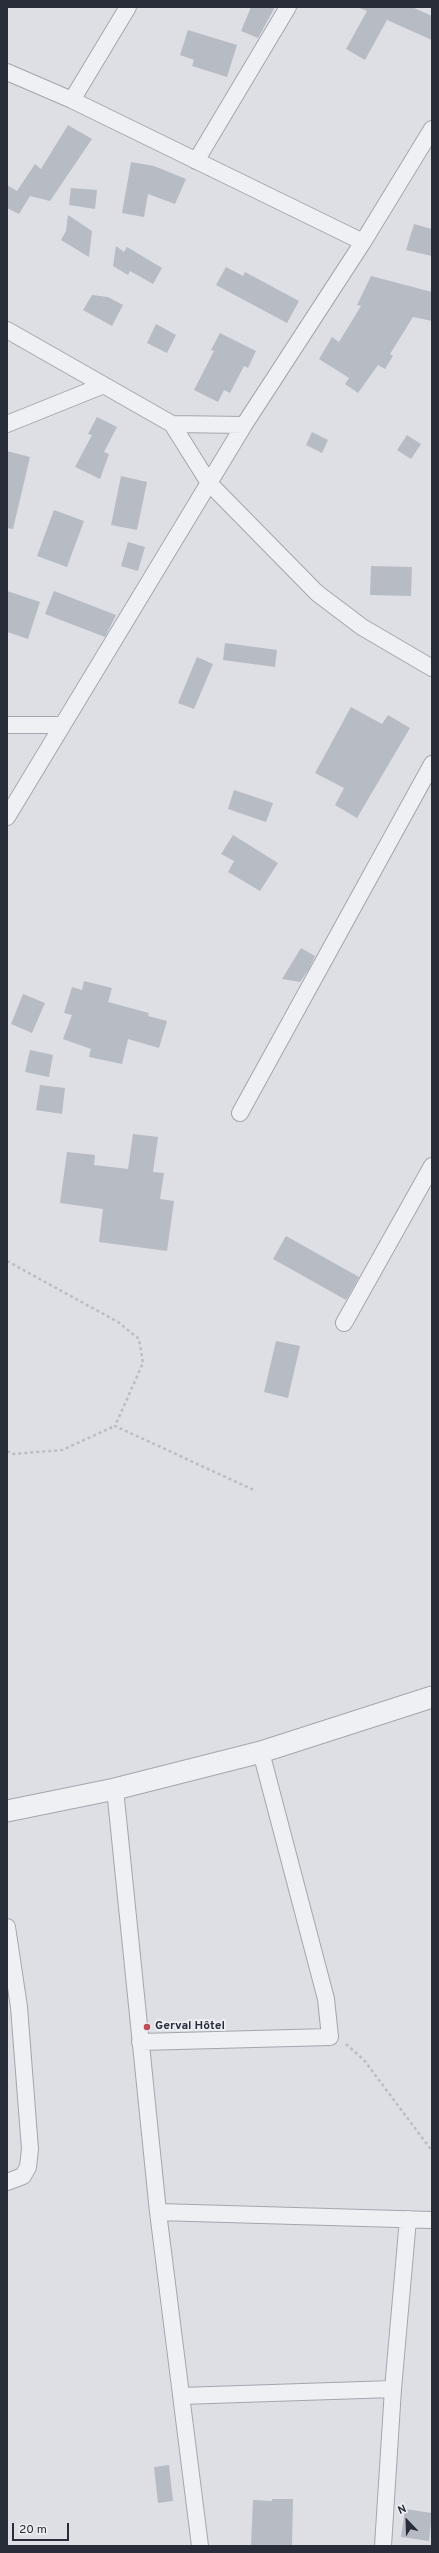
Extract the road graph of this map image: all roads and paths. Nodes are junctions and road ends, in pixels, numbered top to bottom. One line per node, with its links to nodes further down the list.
1 (288, 7): 6 (street)
2 (122, 10): 4 (street)
3 (7, 72): 4 (street)
4 (72, 100): 6 (street)
5 (432, 129): 7 (street)
6 (196, 161): 7 (street)
7 (363, 242): 12 (street)
8 (7, 330): 9 (street)
9 (104, 385): 10 (street); 11 (street)
10 (7, 424)
11 (172, 424): 12 (street); 13 (street)
12 (244, 425): 13 (street)
13 (209, 483): 14 (street); 16 (street)
14 (432, 668)
15 (7, 725): 16 (street)
16 (60, 726): 18 (street)
17 (432, 764): 19 (street)
18 (7, 817)
19 (240, 1113)
20 (432, 1166): 22 (street)
21 (7, 1261): 23 (path)
22 (344, 1323)
23 (114, 1426): 24 (path); 25 (path)
24 (7, 1451)
25 (256, 1491)
26 (432, 1697): 27 (street)
27 (261, 1752): 28 (street); 31 (street)
28 (114, 1789): 29 (street); 32 (street)
29 (7, 1811)
30 (7, 1927): 34 (street)
31 (330, 2037): 32 (street); 33 (path)
32 (140, 2042): 35 (street)
33 (432, 2151)
34 (7, 2182)
35 (158, 2212): 36 (street); 39 (street)
36 (408, 2219): 37 (street); 38 (street)
37 (432, 2220)
38 (393, 2389): 39 (street); 41 (street)
39 (181, 2396): 40 (street)
40 (200, 2546)
41 (384, 2546)

